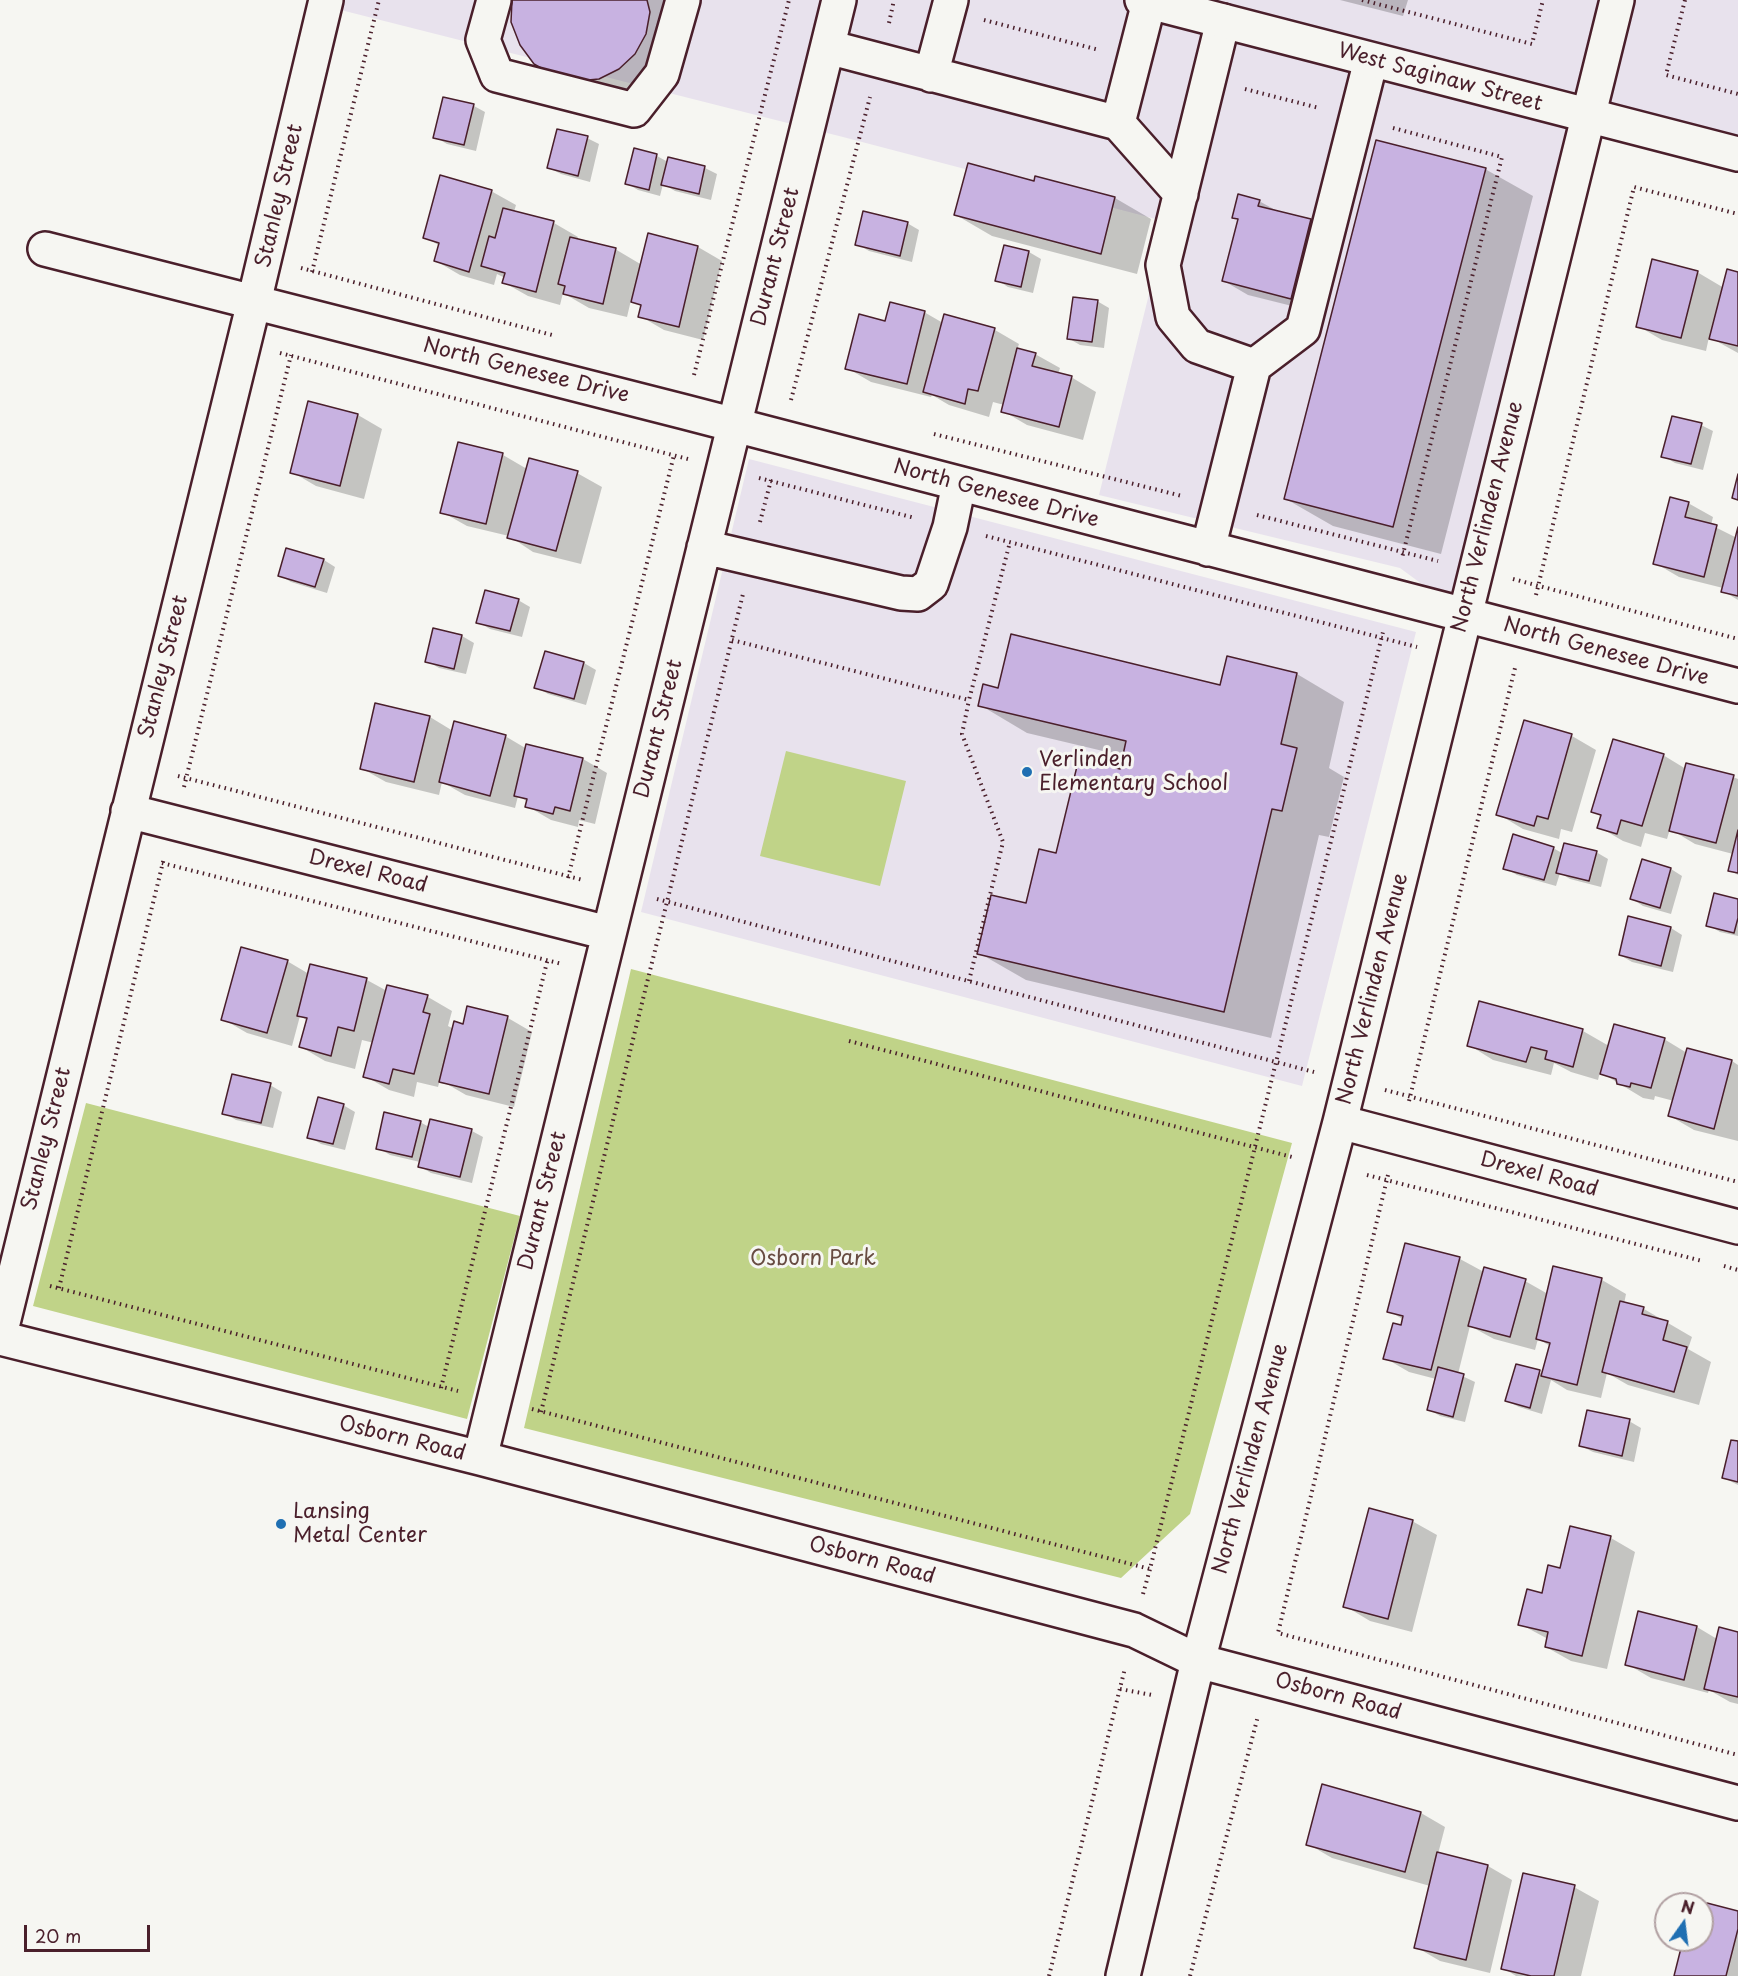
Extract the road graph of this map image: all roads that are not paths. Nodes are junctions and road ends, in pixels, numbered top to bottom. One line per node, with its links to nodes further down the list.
1 (326, 0): 17 (street, Stanley Street)
2 (494, 0): 3 (street)
3 (683, 0)
4 (839, 0): 9 (street, Durant Street)
5 (951, 0): 11 (street)
6 (1617, 0): 12 (street, North Verlinden Avenue)
7 (1146, 1): 8 (street, West Saginaw Street); 13 (street)
8 (1223, 21): 10 (street, West Saginaw Street); 15 (street)
9 (828, 47): 11 (street); 19 (street, Durant Street)
10 (1371, 60): 12 (street, West Saginaw Street); 18 (street)
11 (931, 75): 13 (street)
12 (1588, 116): 14 (street, West Saginaw Street); 23 (street, North Verlinden Avenue)
13 (1118, 123): 15 (street)
14 (1738, 154)
15 (1181, 194): 18 (street)
16 (45, 249): 17 (street, North Genesee Drive)
17 (254, 302): 19 (street, North Genesee Drive); 25 (street, Stanley Street)
18 (1254, 366): 22 (street)
19 (734, 424): 20 (street, North Genesee Drive); 21 (street, Durant Street)
20 (959, 484): 21 (street); 22 (street, North Genesee Drive)
21 (704, 546): 26 (street, Durant Street)
22 (1208, 549): 23 (street, North Genesee Drive)
23 (1464, 615): 24 (street, North Genesee Drive); 27 (street, North Verlinden Avenue)
24 (1738, 686)
25 (128, 812): 26 (street, Drexel Road); 29 (street, Stanley Street)
26 (608, 933): 30 (street, Durant Street)
27 (1340, 1122): 28 (street, Drexel Road); 31 (street, North Verlinden Avenue)
28 (1738, 1227)
29 (0, 1336): 30 (street, Osborn Road)
30 (480, 1458): 31 (street, Osborn Road)
31 (1198, 1661): 32 (street, Osborn Road); 33 (street, North Verlinden Avenue)
32 (1738, 1803)
33 (1123, 1976)

